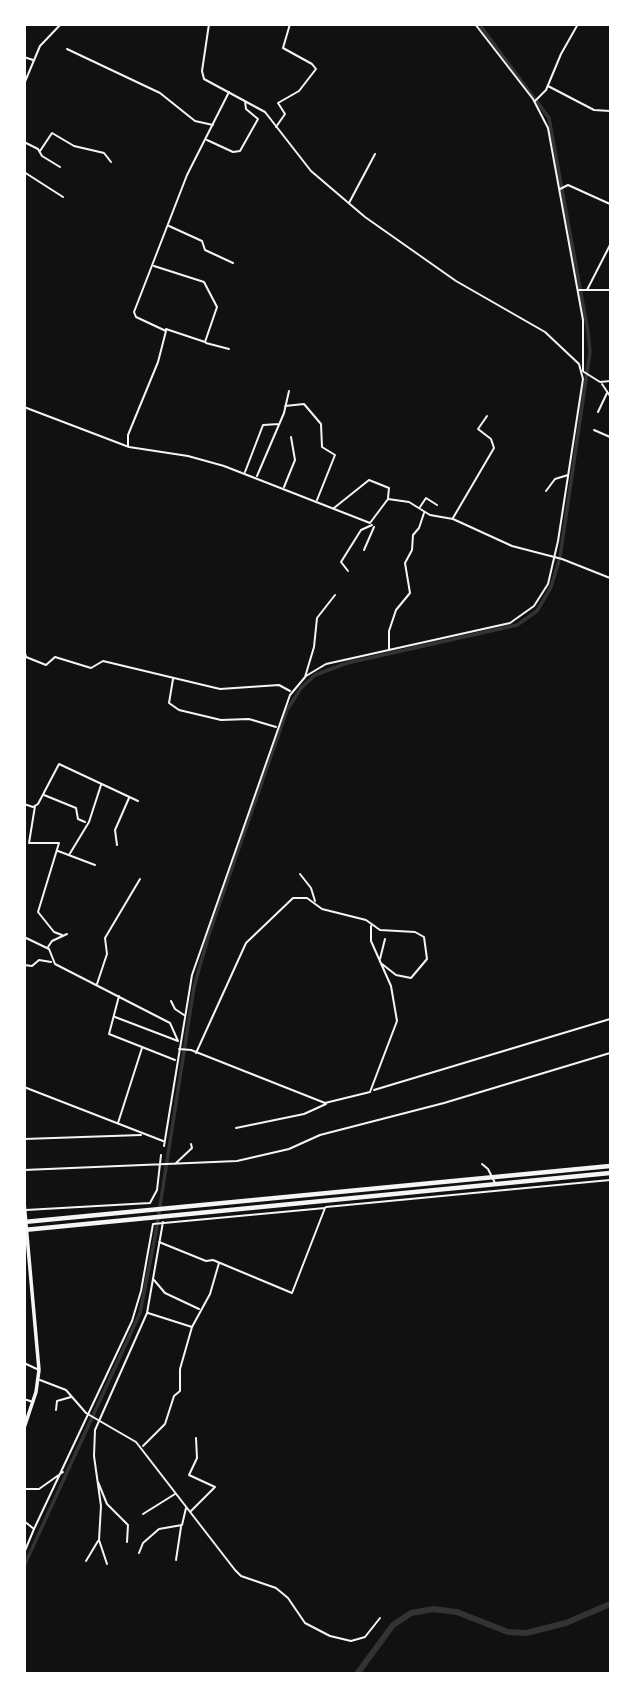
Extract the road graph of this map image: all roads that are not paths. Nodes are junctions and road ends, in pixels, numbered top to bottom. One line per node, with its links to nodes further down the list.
1 (61, 24): 8 (street)
2 (209, 24): 11 (street)
3 (290, 24): 16 (street)
4 (475, 24): 13 (street)
5 (578, 24): 10 (street)
6 (67, 49): 15 (street)
7 (24, 57): 8 (street)
8 (33, 60): 9 (street)
9 (24, 84)
10 (547, 85): 13 (street); 14 (street)
11 (229, 92): 12 (street); 15 (street)
12 (246, 100): 16 (street); 17 (street)
13 (535, 101): 24 (street)
14 (611, 111)
15 (213, 125): 17 (street)
16 (275, 128): 26 (street)
17 (206, 140): 28 (street)
18 (24, 142): 19 (street)
19 (40, 151): 21 (street); 22 (street)
20 (375, 154): 26 (street)
21 (111, 162)
22 (60, 167)
23 (24, 172): 25 (street)
24 (559, 189): 27 (street); 32 (street)
25 (63, 197)
26 (348, 204): 38 (street)
27 (611, 204)
28 (168, 226): 30 (street); 31 (street)
29 (611, 244): 33 (street)
30 (233, 263)
31 (153, 265): 35 (street); 36 (street)
32 (578, 290): 33 (street); 38 (street)
33 (586, 290): 34 (street)
34 (611, 290)
35 (165, 329): 36 (street); 52 (street)
36 (202, 340): 37 (street)
37 (229, 349)
38 (584, 372): 40 (street); 54 (street)
39 (611, 381): 40 (street)
40 (601, 383): 42 (street)
41 (289, 391): 44 (street)
42 (607, 393): 43 (street); 46 (street)
43 (611, 396)
44 (285, 406): 48 (street); 59 (street)
45 (24, 408): 52 (street)
46 (597, 412)
47 (487, 416): 64 (street)
48 (279, 424): 53 (street); 55 (street)
49 (594, 430): 51 (street)
50 (291, 437): 56 (street)
51 (611, 438)
52 (129, 447): 53 (street)
53 (245, 473): 55 (street)
54 (568, 475): 57 (street); 67 (street)
55 (256, 477): 56 (street)
56 (284, 488): 59 (street)
57 (546, 492)
58 (388, 499): 61 (street); 62 (street); 65 (street)
59 (316, 501): 61 (street)
60 (437, 505): 62 (street)
61 (333, 508): 65 (street)
62 (419, 508): 63 (street)
63 (424, 512): 64 (street); 72 (street)
64 (453, 519): 67 (street)
65 (371, 524): 66 (street); 68 (street)
66 (364, 550)
67 (555, 557): 69 (street); 72 (street)
68 (348, 571)
69 (611, 578)
70 (335, 595): 74 (street)
71 (24, 649): 73 (street)
72 (389, 650): 74 (street)
73 (174, 678): 75 (street); 78 (street)
74 (304, 678): 75 (street)
75 (292, 692): 78 (street)
76 (611, 692): 77 (street)
77 (611, 699)
78 (276, 727): 106 (street)
79 (102, 784): 80 (street); 81 (street); 85 (street)
80 (43, 795): 84 (street); 85 (street)
81 (130, 797): 82 (street); 86 (street)
82 (138, 801)
83 (24, 804): 84 (street)
84 (35, 806): 87 (street)
85 (88, 823): 88 (street)
86 (117, 845)
87 (57, 851): 88 (street); 94 (street)
88 (69, 855): 89 (street)
89 (95, 865)
90 (300, 874): 92 (street)
91 (140, 879): 103 (street)
92 (315, 902): 93 (street); 112 (street)
93 (371, 924): 99 (street); 101 (street)
94 (62, 934): 95 (street); 98 (street)
95 (67, 934)
96 (24, 937): 98 (street)
97 (385, 939): 99 (street)
98 (47, 948): 100 (street)
99 (379, 960): 101 (street)
100 (52, 962): 102 (street); 103 (street)
101 (382, 964): 116 (street)
102 (24, 965)
103 (96, 985): 104 (street)
104 (119, 995): 107 (street); 109 (street)
105 (172, 1001): 106 (street)
106 (184, 1015): 109 (street)
107 (114, 1016): 109 (street); 110 (street)
108 (611, 1019): 116 (street)
109 (179, 1042): 111 (street)
110 (143, 1047): 114 (street); 118 (street)
111 (178, 1048): 112 (street); 114 (street)
112 (197, 1053): 117 (street)
113 (611, 1053): 128 (street)
114 (176, 1060): 122 (street)
115 (24, 1087): 118 (street)
116 (372, 1091): 117 (street)
117 (328, 1103): 119 (street)
118 (118, 1124): 120 (street)
119 (236, 1128)
120 (142, 1135): 121 (street); 122 (street)
121 (24, 1139)
122 (164, 1142): 124 (street)
123 (191, 1144): 128 (street)
124 (163, 1146)
125 (161, 1155): 126 (street)
126 (162, 1164): 128 (street); 130 (street); 137 (street)
127 (482, 1164): 132 (street)
128 (174, 1165)
129 (611, 1166): 132 (highway)
130 (24, 1170)
131 (611, 1173): 134 (highway)
132 (492, 1178): 134 (street); 138 (highway)
133 (611, 1180): 136 (street)
134 (496, 1184): 140 (highway)
135 (24, 1202): 137 (main road)
136 (324, 1208): 139 (street); 142 (street)
137 (25, 1210): 148 (main road)
138 (24, 1222)
139 (161, 1223): 141 (street); 154 (street)
140 (24, 1230)
141 (159, 1242): 142 (street); 143 (street)
142 (219, 1262): 144 (street)
143 (153, 1280): 144 (street); 145 (street)
144 (199, 1309): 146 (street)
145 (147, 1313): 146 (street); 155 (street)
146 (192, 1327): 158 (street)
147 (24, 1363): 148 (street)
148 (39, 1370): 149 (main road)
149 (39, 1380): 150 (street); 152 (main road)
150 (71, 1396): 153 (street); 154 (street)
151 (24, 1399): 152 (street)
152 (33, 1402): 156 (main road)
153 (56, 1410)
154 (89, 1415): 155 (street); 159 (street)
155 (97, 1419): 158 (street); 160 (street)
156 (24, 1428)
157 (195, 1438): 164 (street)
158 (142, 1447): 162 (street)
159 (62, 1472): 161 (street); 168 (street)
160 (97, 1481): 169 (street); 170 (street)
161 (24, 1489)
162 (177, 1493): 163 (street); 165 (street)
163 (186, 1506): 164 (street); 167 (street)
164 (190, 1511): 176 (street)
165 (143, 1514)
166 (24, 1521): 168 (street)
167 (182, 1525): 172 (street); 173 (street)
168 (34, 1529): 171 (street)
169 (99, 1540): 174 (street); 175 (street)
170 (127, 1542)
171 (24, 1553)
172 (139, 1553)
173 (176, 1560)
174 (86, 1561)
175 (107, 1564)
176 (380, 1618)

